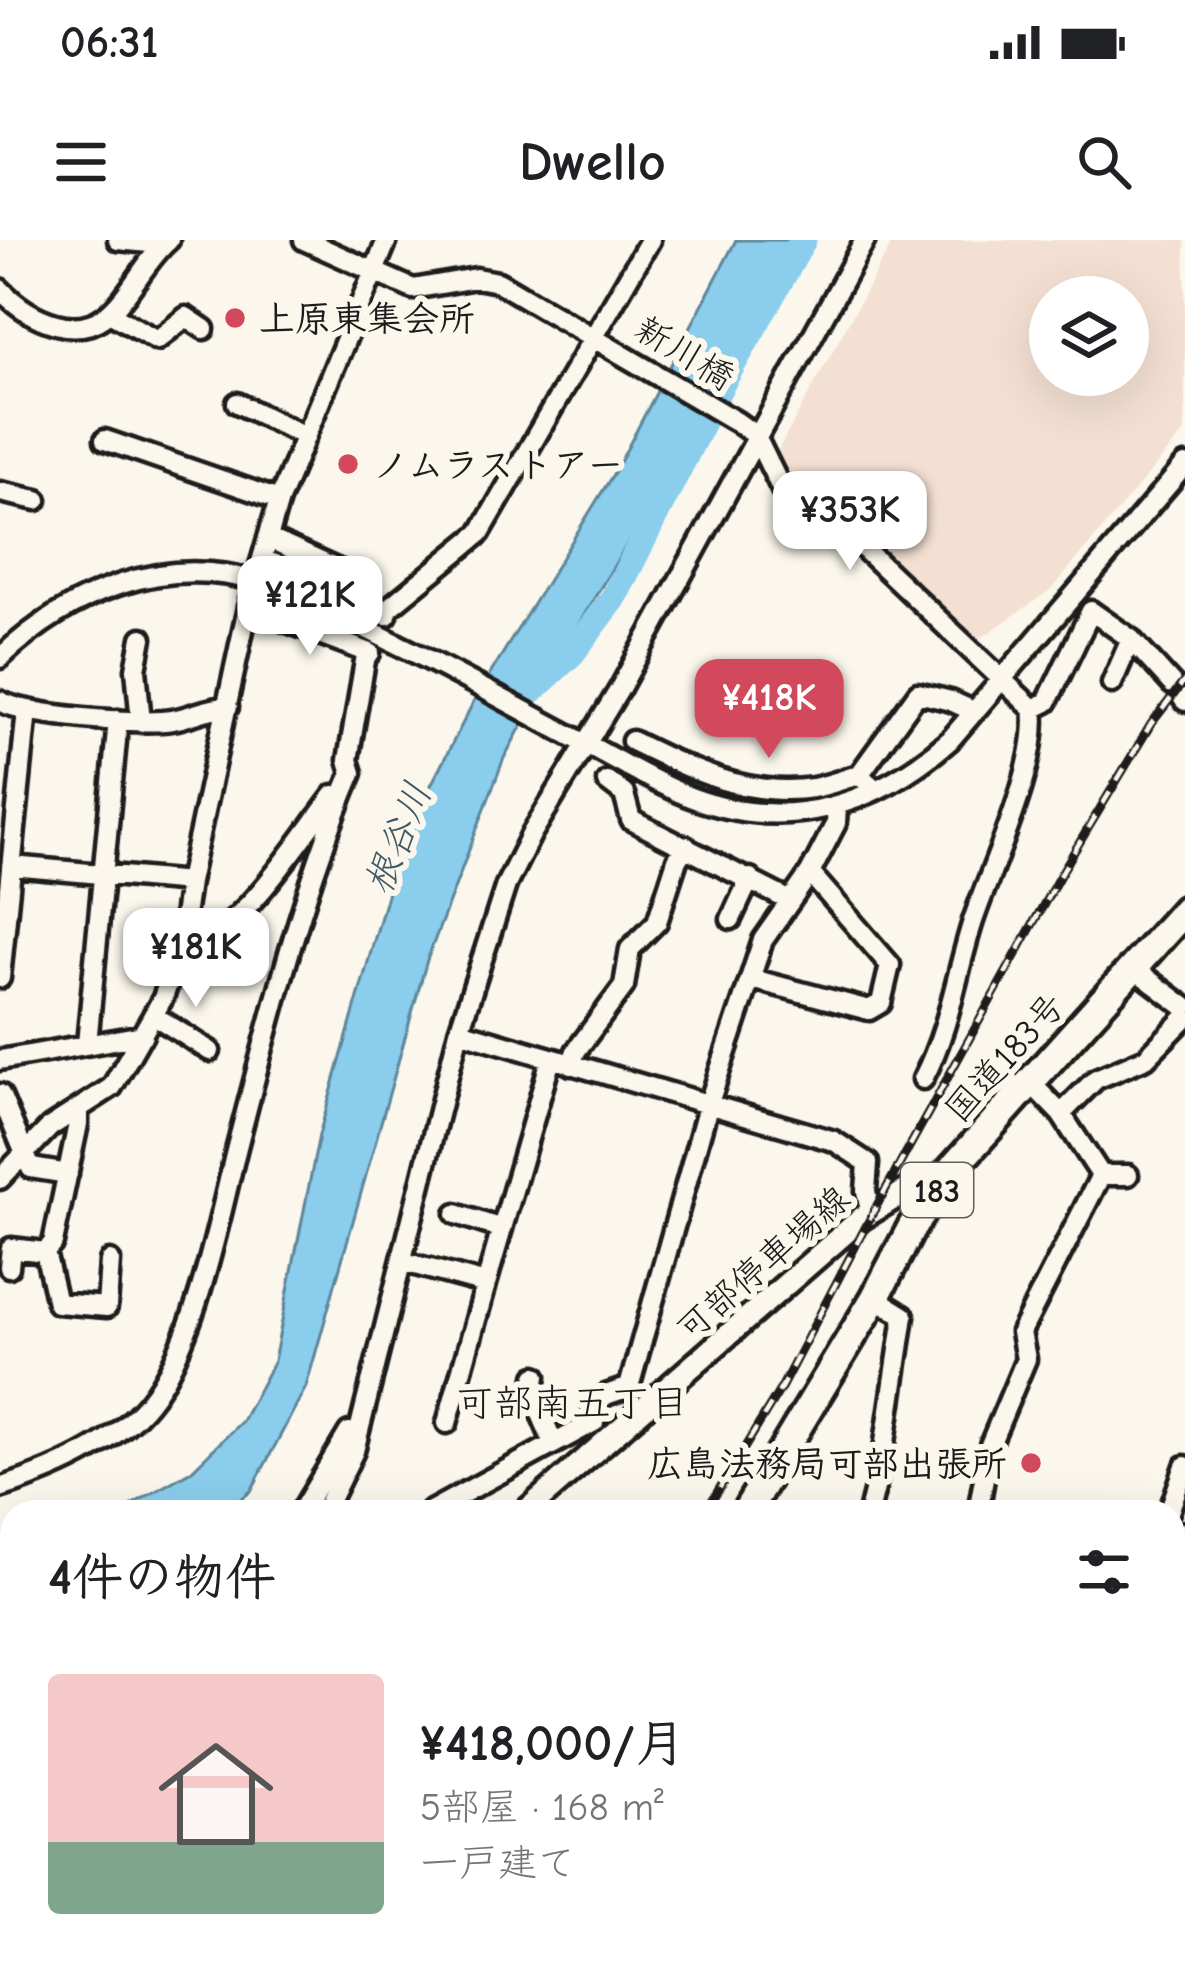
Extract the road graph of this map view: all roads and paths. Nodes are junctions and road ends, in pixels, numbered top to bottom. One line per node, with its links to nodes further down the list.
1 (118, 240): 6 (street)
2 (304, 240): 7 (street, 新川橋)
3 (387, 240): 7 (street)
4 (650, 240): 11 (street)
5 (865, 240): 14 (street)
6 (163, 245): 9 (street)
7 (374, 273): 11 (street, 新川橋); 13 (street)
8 (3, 298): 9 (street)
9 (111, 314): 10 (street)
10 (204, 329)
11 (596, 337): 14 (street, 新川橋); 21 (street)
12 (238, 403): 13 (street)
13 (303, 434): 19 (street)
14 (755, 435): 28 (street); 39 (street)
15 (105, 440): 19 (street)
16 (1185, 465): 28 (street)
17 (0, 492): 18 (street)
18 (37, 500)
19 (279, 500): 20 (street)
20 (269, 539): 21 (street); 22 (street)
21 (262, 560): 23 (street)
22 (341, 571)
23 (255, 581): 24 (street); 27 (street); 39 (street)
24 (248, 607): 32 (street); 40 (street)
25 (142, 638): 37 (street)
26 (1131, 640): 29 (street); 30 (street); 33 (street)
27 (0, 658)
28 (1001, 677): 33 (street); 35 (street)
29 (1112, 683)
30 (1180, 694)
31 (0, 701): 34 (street)
32 (228, 707): 37 (street); 50 (street)
33 (1033, 709): 68 (street)
34 (26, 710): 36 (street); 46 (street)
35 (973, 711): 41 (street); 43 (street)
36 (118, 720): 37 (street); 48 (street)
37 (140, 722)
38 (632, 741): 41 (street)
39 (580, 742): 44 (street); 61 (street)
40 (352, 772): 54 (street); 94 (street)
41 (859, 775): 43 (street)
42 (607, 781): 45 (street)
43 (876, 790): 44 (street)
44 (837, 807): 47 (street)
45 (686, 846): 49 (street); 67 (street)
46 (12, 866): 48 (street); 56 (street)
47 (810, 874): 51 (street); 57 (street)
48 (103, 876): 50 (street); 63 (street)
49 (750, 878): 51 (street); 53 (street)
50 (189, 882): 54 (street)
51 (790, 901): 57 (street)
52 (1185, 910): 55 (highway, 国道183号 / 183)
53 (731, 919)
54 (179, 952): 59 (street)
55 (1132, 968): 58 (street); 69 (highway, 国道183号 / 183)
56 (0, 978)
57 (752, 979): 71 (street)
58 (1185, 1007)
59 (153, 1015): 62 (street); 64 (street)
60 (1185, 1018): 73 (street)
61 (459, 1031): 65 (street); 85 (street)
62 (143, 1035): 63 (street); 72 (street)
63 (87, 1044): 66 (street)
64 (210, 1051)
65 (550, 1059): 67 (street); 82 (street)
66 (0, 1060)
67 (571, 1065): 71 (street)
68 (923, 1078)
69 (1030, 1082): 73 (street); 78 (highway, 国道183号 / 183)
70 (0, 1094): 74 (street)
71 (708, 1106): 80 (street); 92 (street)
72 (78, 1108): 74 (street); 75 (street)
73 (1060, 1114): 76 (street)
74 (24, 1156): 75 (street); 79 (street)
75 (68, 1174): 83 (street)
76 (1102, 1174): 77 (street); 101 (street)
77 (1128, 1175)
78 (944, 1178): 80 (main road, 可部停車場線); 88 (highway, 国道183号 / 183)
79 (0, 1179)
80 (870, 1211): 98 (main road, 可部停車場線)
81 (456, 1214): 82 (street)
82 (502, 1228): 87 (street)
83 (45, 1252): 84 (street); 86 (street)
84 (110, 1261)
85 (404, 1262): 87 (street); 90 (street)
86 (9, 1267)
87 (486, 1284): 91 (street)
88 (875, 1298): 99 (highway, 国道183号 / 183); 100 (street)
89 (536, 1376): 92 (street)
90 (368, 1389): 95 (street); 96 (street)
91 (447, 1423)
92 (553, 1442): 97 (street)
93 (1185, 1466): 102 (street)
94 (0, 1488)
95 (309, 1500)
96 (331, 1500)
97 (450, 1500)
98 (539, 1500)
99 (753, 1500)
100 (872, 1500)
101 (980, 1500)
102 (1173, 1500)

